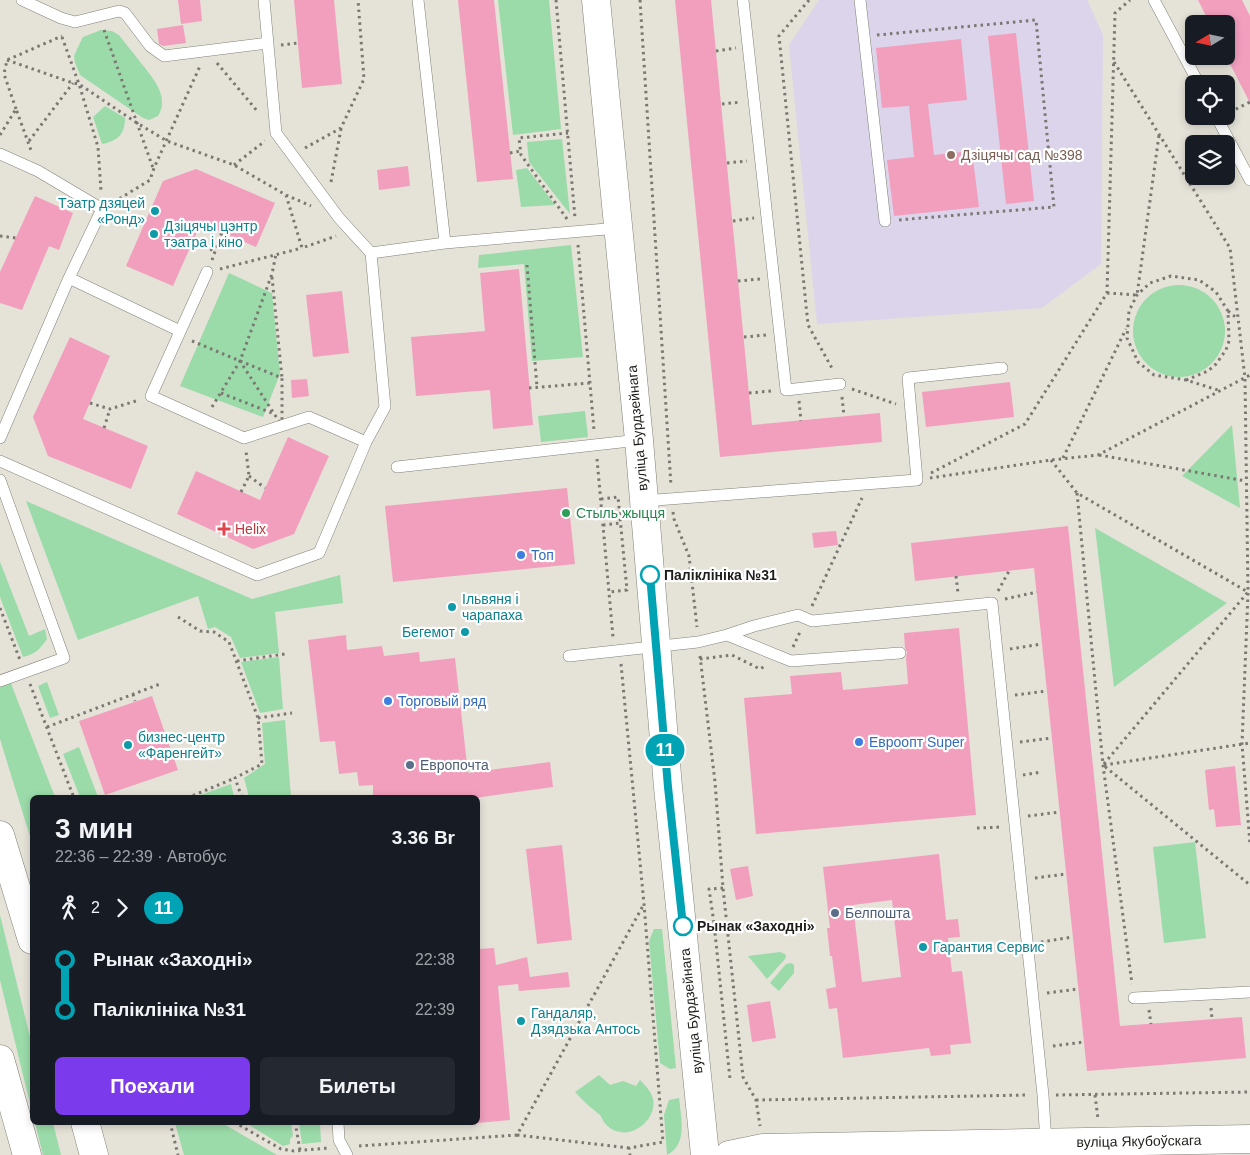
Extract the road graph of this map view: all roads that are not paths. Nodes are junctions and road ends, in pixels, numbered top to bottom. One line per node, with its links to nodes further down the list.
1 (22, 0): 8 (lane)
2 (264, 0): 8 (lane)
3 (418, 0): 15 (lane)
4 (596, 0): 14 (street, вуліца Бурдзейнага)
5 (743, 0): 21 (lane)
6 (860, 0): 13 (lane)
7 (1154, 0): 9 (lane)
8 (268, 43): 16 (lane)
9 (1194, 75)
10 (1221, 125): 12 (lane)
11 (0, 154): 18 (lane)
12 (1250, 180)
13 (884, 221)
14 (618, 228): 15 (lane); 23 (street, вуліца Бурдзейнага)
15 (445, 243): 16 (lane)
16 (371, 253): 24 (lane)
17 (207, 272): 19 (lane)
18 (69, 278): 19 (lane); 22 (lane)
19 (179, 334): 24 (lane)
20 (1002, 368): 28 (lane)
21 (840, 384)
22 (0, 438)
23 (639, 440): 26 (lane); 28 (street, вуліца Бурдзейнага)
24 (366, 442): 25 (lane)
25 (0, 461)
26 (397, 467)
27 (0, 480): 33 (lane)
28 (643, 501): 30 (street, вуліца Бурдзейнага)
29 (727, 635): 30 (lane); 31 (lane); 42 (lane)
30 (656, 646): 32 (lane); 46 (street, вуліца Бурдзейнага)
31 (900, 653)
32 (569, 656)
33 (0, 680)
34 (0, 835): 35 (street)
35 (30, 933)
36 (1250, 992): 37 (lane)
37 (1134, 998)
38 (0, 1061): 44 (street)
39 (86, 1125): 45 (street)
40 (338, 1125): 43 (lane)
41 (1250, 1139): 42 (street, вуліца Якубоўскага)
42 (1046, 1143): 47 (street, вуліца Якубоўскага)
43 (344, 1151)
44 (27, 1155)
45 (94, 1155)
46 (705, 1155)
47 (729, 1155)

